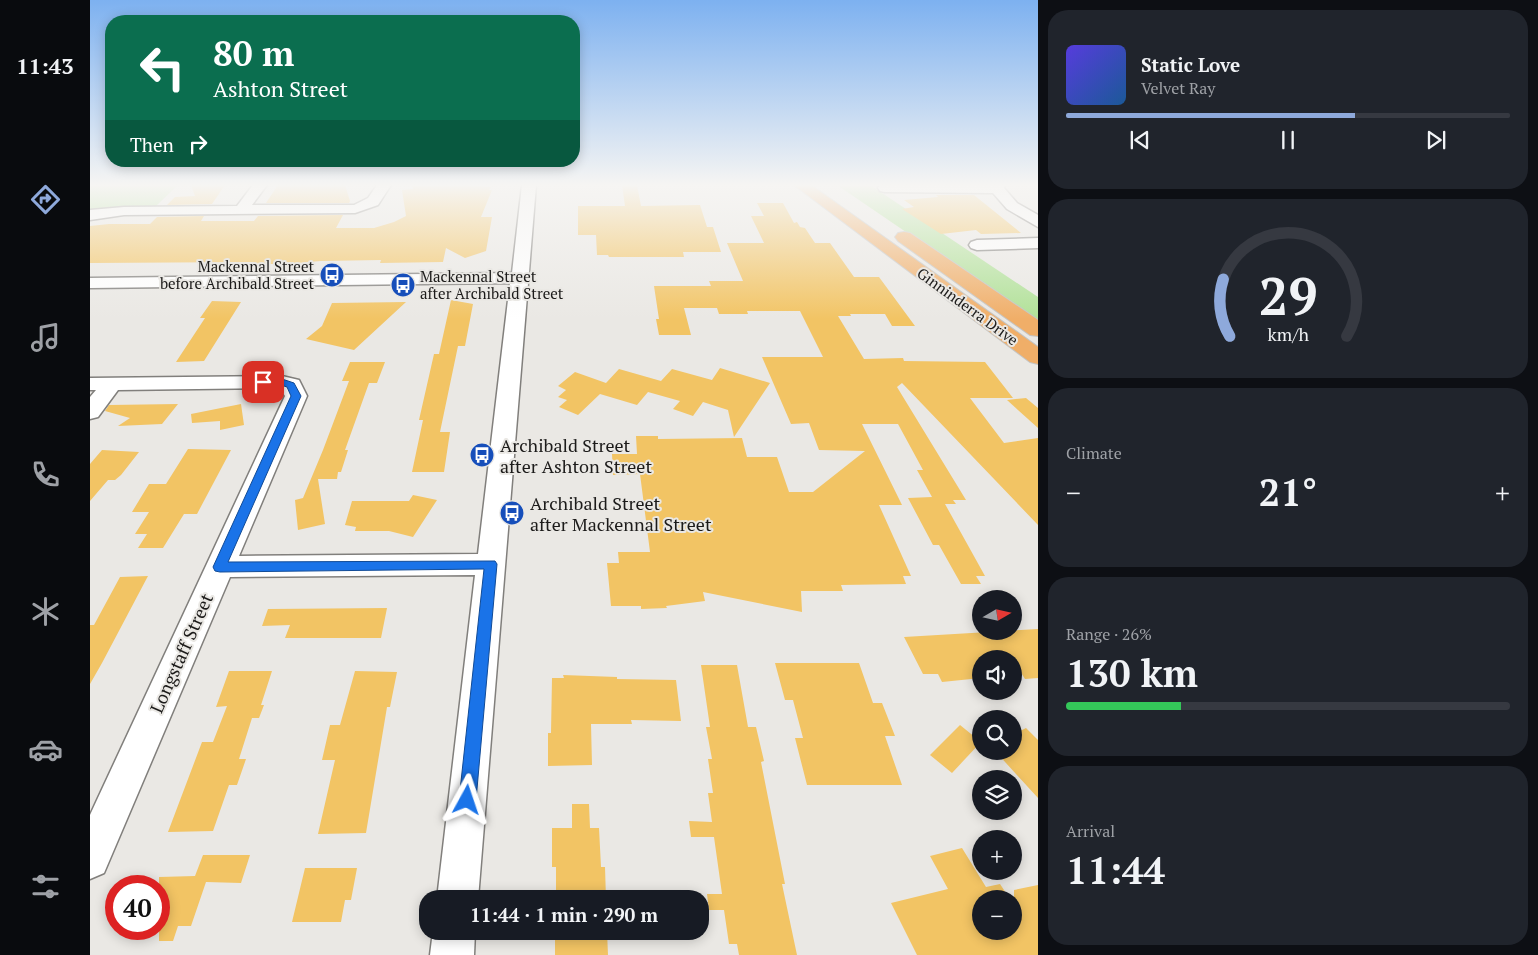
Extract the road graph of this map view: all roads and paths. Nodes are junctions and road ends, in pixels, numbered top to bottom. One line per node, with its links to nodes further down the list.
1 (524, 230): 6 (street)
2 (862, 230): 9 (main road, Ginninderra Drive)
3 (893, 230): 8 (main road, Ginninderra Drive)
4 (1038, 243): 5 (street)
5 (977, 245)
6 (519, 278): 7 (street); 13 (street)
7 (90, 283)
8 (1038, 330)
9 (1038, 357)
10 (90, 384): 11 (street, Longstaff Street)
11 (112, 384): 12 (street); 14 (street, Longstaff Street)
12 (90, 412)
13 (491, 564): 14 (street); 16 (street)
14 (220, 567): 15 (street, Longstaff Street)
15 (90, 859)
16 (458, 890)
17 (453, 940): 18 (street)
18 (452, 955)

